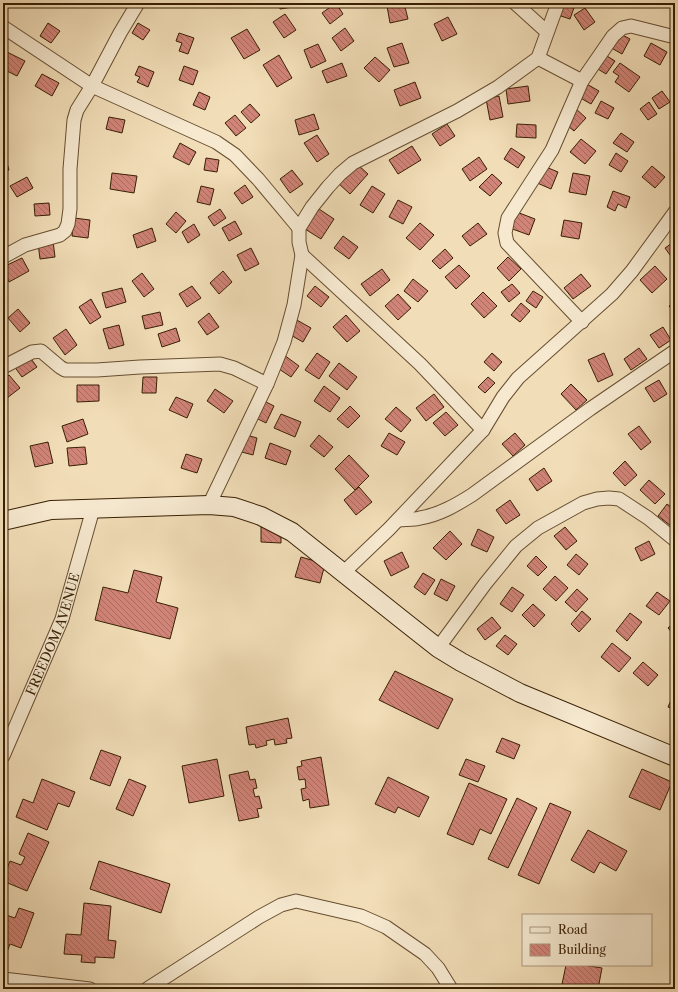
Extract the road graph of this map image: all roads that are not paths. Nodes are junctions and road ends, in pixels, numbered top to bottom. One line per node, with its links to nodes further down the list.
1 (138, 3): 9 (street)
2 (515, 3): 5 (street)
3 (558, 3): 5 (street)
4 (3, 27): 9 (street)
5 (547, 32): 7 (street)
6 (675, 37): 8 (street)
7 (538, 58): 8 (street); 11 (street)
8 (582, 81): 14 (street)
9 (92, 86): 11 (street); 13 (street)
10 (675, 212): 14 (street)
11 (299, 228): 12 (street)
12 (302, 255): 17 (street); 18 (street)
13 (3, 257)
14 (582, 322): 18 (street)
15 (675, 351): 21 (street)
16 (3, 367): 17 (street)
17 (267, 384): 19 (street)
18 (483, 430): 21 (street)
19 (209, 505): 20 (street); 24 (street)
20 (93, 509): 22 (street); 26 (street, FREEDOM AVENUE)
21 (398, 520): 24 (street)
22 (3, 521)
23 (675, 540): 25 (street)
24 (343, 573): 25 (street)
25 (438, 648): 27 (street)
26 (3, 756)
27 (675, 757)
28 (3, 979): 29 (street)
29 (90, 989)
30 (147, 989): 31 (street)
31 (451, 989)

